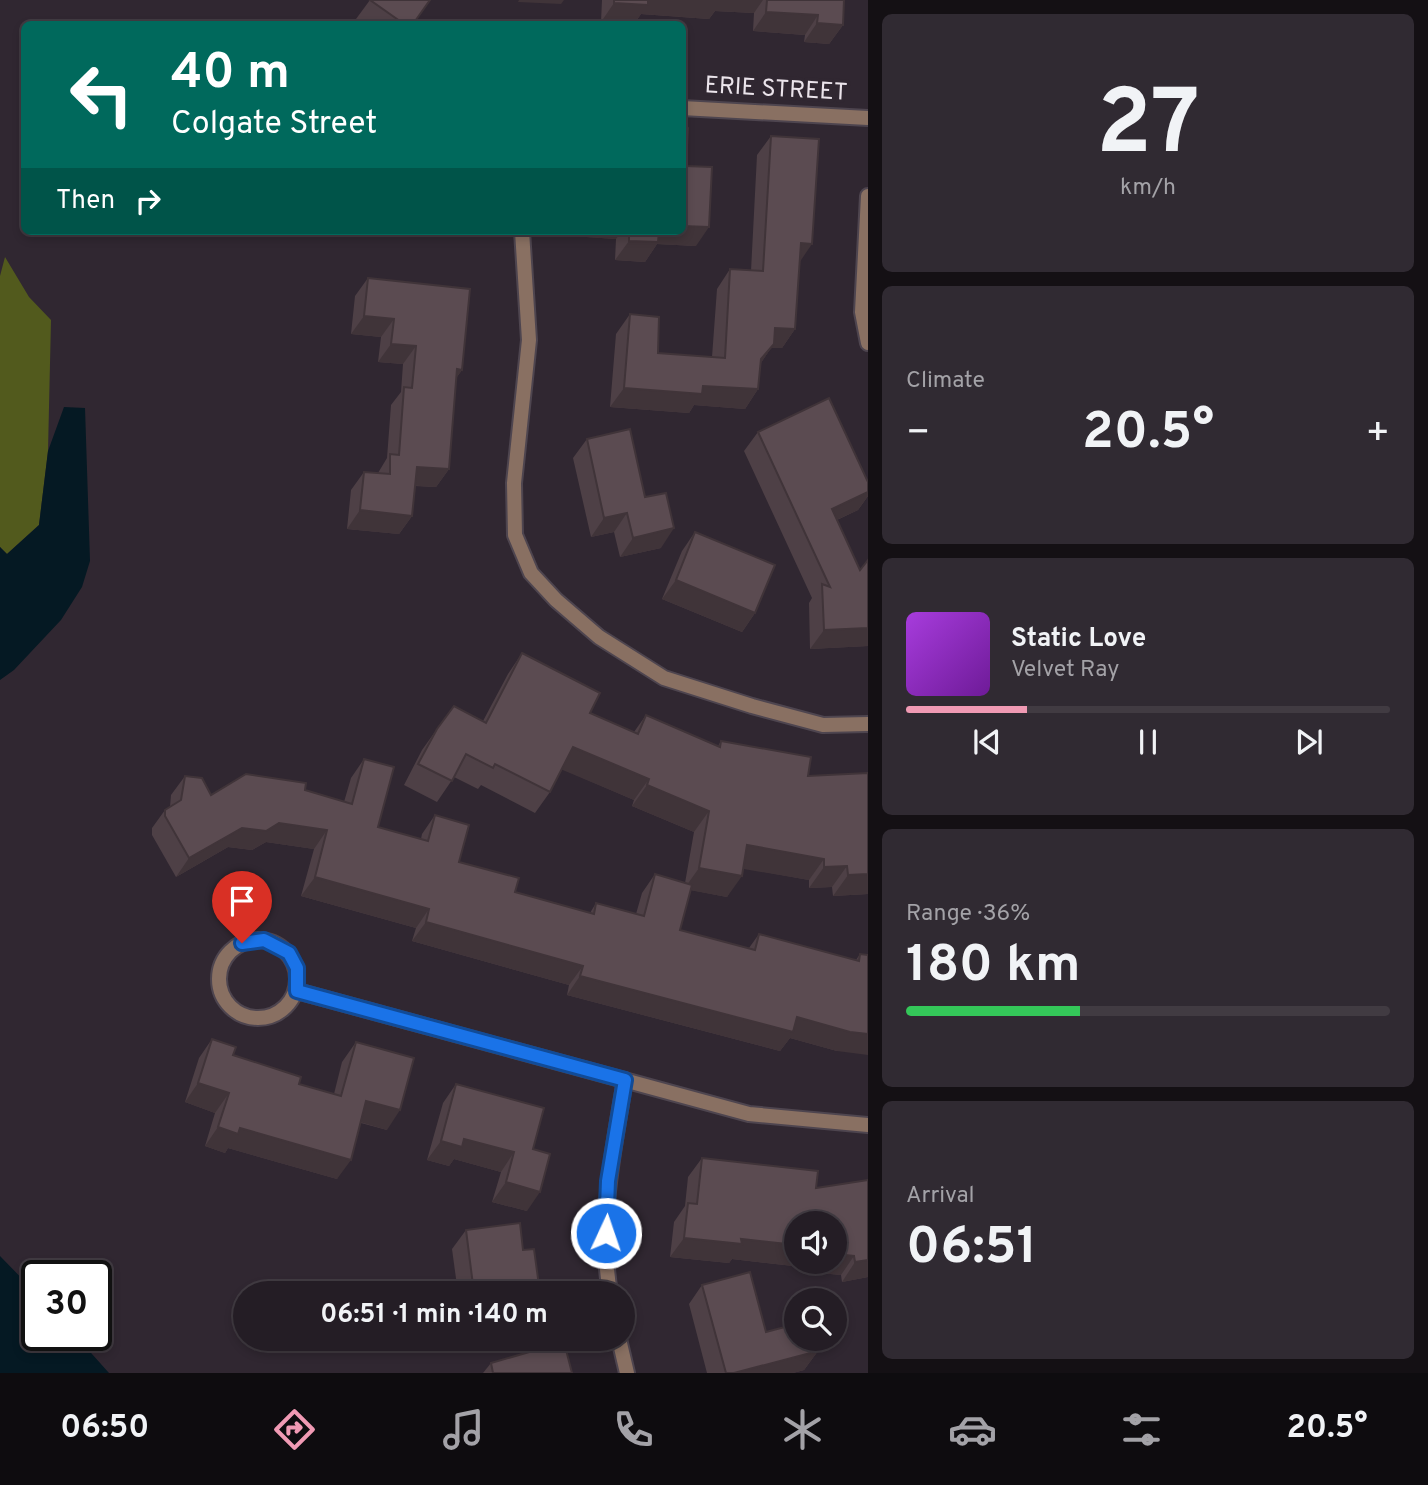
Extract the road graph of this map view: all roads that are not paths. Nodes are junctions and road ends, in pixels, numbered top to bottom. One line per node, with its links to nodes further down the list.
1 (686, 108): 2 (street, ERIE STREET)
2 (868, 118)
3 (868, 196): 5 (street)
4 (522, 235): 6 (street)
5 (868, 343)
6 (868, 724)
7 (297, 991): 7 (street); 8 (street)
8 (625, 1080): 9 (street); 10 (street)
9 (868, 1125)
10 (608, 1281)
11 (622, 1351): 12 (street)
12 (627, 1373)

